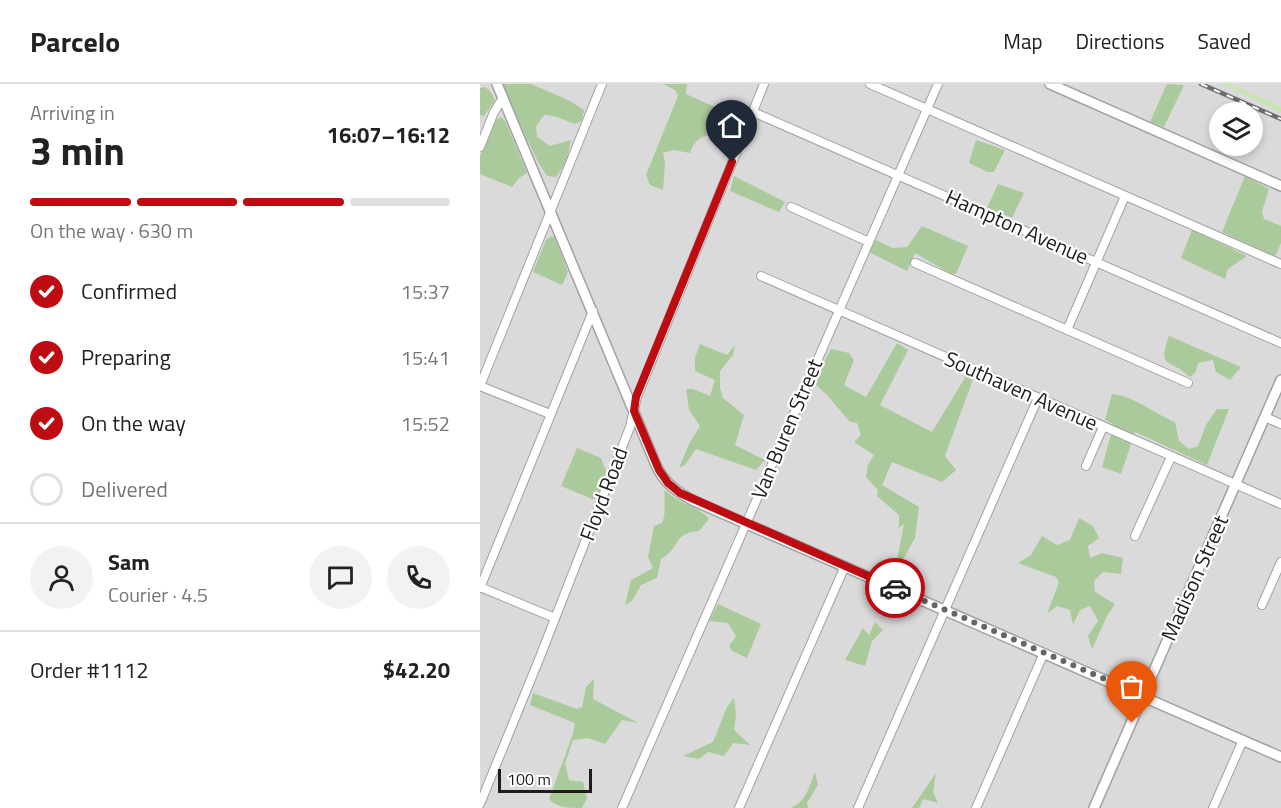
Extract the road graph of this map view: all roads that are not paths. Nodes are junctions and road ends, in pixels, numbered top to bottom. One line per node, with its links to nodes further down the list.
1 (497, 84): 7 (street)
2 (602, 84): 15 (street)
3 (764, 84): 9 (street, Floyd Road)
4 (870, 84): 8 (street)
5 (938, 84): 8 (street, Van Buren Street)
6 (1050, 84): 12 (street)
7 (503, 98): 10 (street); 15 (street)
8 (927, 109): 11 (street, Van Buren Street); 13 (street)
9 (753, 112): 11 (street, Hampton Avenue); 29 (street, Floyd Road)
10 (480, 147)
11 (899, 175): 16 (street, Van Buren Street); 17 (street, Hampton Avenue)
12 (1281, 186)
13 (1125, 196): 17 (street); 19 (street)
14 (791, 207): 16 (street)
15 (551, 211): 22 (street); 27 (street)
16 (868, 242): 21 (street, Van Buren Street)
17 (1096, 262): 23 (street); 24 (street, Hampton Avenue)
18 (915, 263): 23 (street)
19 (1281, 264)
20 (761, 276): 21 (street, Southaven Avenue)
21 (839, 310): 28 (street, Southaven Avenue); 38 (street, Van Buren Street)
22 (593, 311): 29 (street); 30 (street)
23 (1067, 330): 26 (street)
24 (1281, 343)
25 (1281, 380): 31 (street, Madison Street)
26 (1188, 383)
27 (480, 386): 30 (street)
28 (1038, 398): 33 (street, Southaven Avenue); 44 (street)
29 (634, 411): 38 (street); 45 (street, Floyd Road)
30 (550, 414): 42 (street)
31 (1265, 417): 32 (street); 36 (street, Madison Street)
32 (1281, 424)
33 (1103, 427): 34 (street, Southaven Avenue); 35 (street)
34 (1171, 457): 36 (street, Southaven Avenue); 39 (street)
35 (1086, 466)
36 (1236, 484): 37 (street, Southaven Avenue); 47 (street, Madison Street)
37 (1281, 504)
38 (747, 523): 41 (street); 51 (street, Van Buren Street)
39 (1135, 536)
40 (1281, 562): 43 (street)
41 (845, 566): 44 (street); 52 (street)
42 (480, 588): 45 (street)
43 (1262, 605)
44 (945, 610): 46 (street); 53 (street)
45 (555, 618): 50 (street, Floyd Road)
46 (1044, 652): 47 (street); 54 (street)
47 (1144, 696): 48 (street); 55 (street, Madison Street)
48 (1243, 740): 49 (street); 56 (street)
49 (1281, 757)
50 (481, 799)
51 (622, 808)
52 (739, 808)
53 (858, 808)
54 (976, 808)
55 (1094, 808)
56 (1213, 808)

